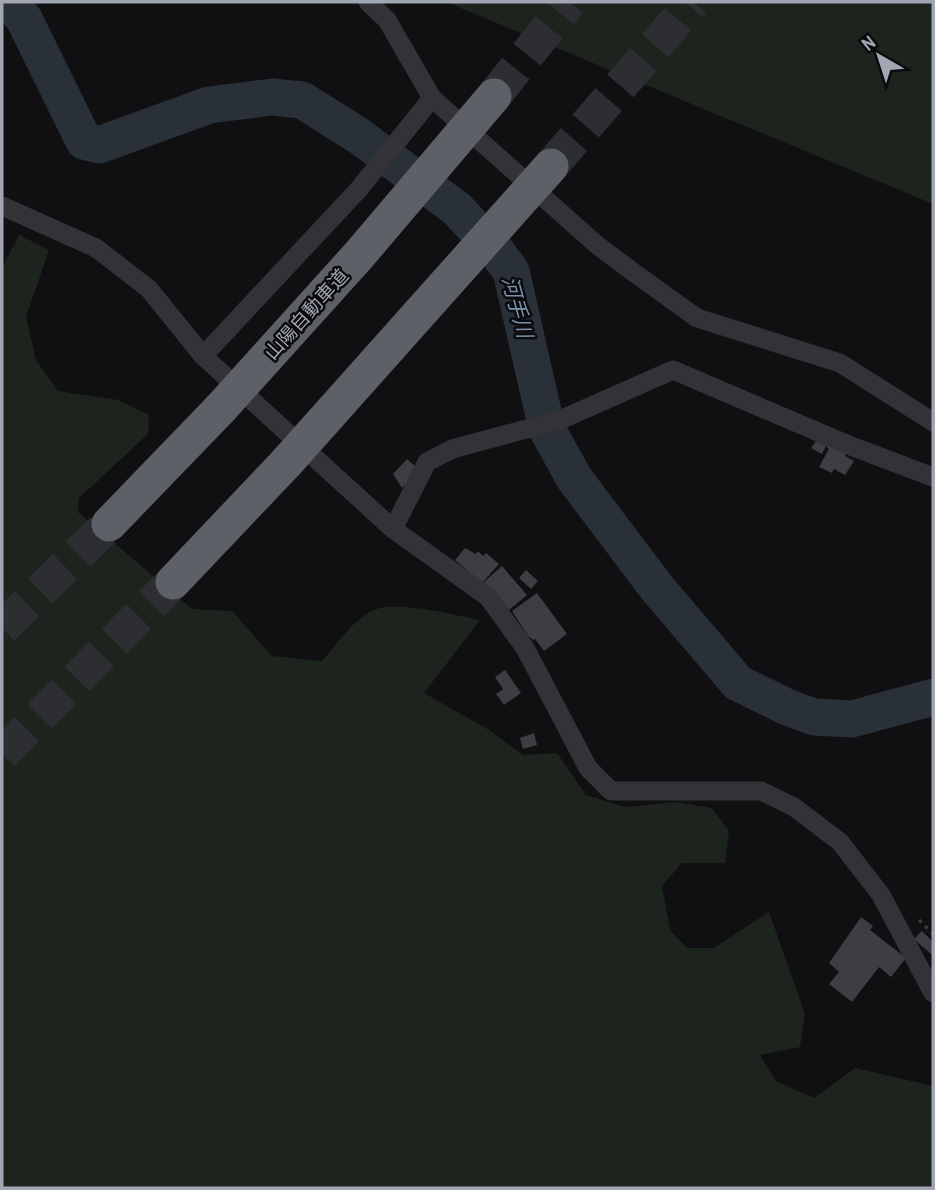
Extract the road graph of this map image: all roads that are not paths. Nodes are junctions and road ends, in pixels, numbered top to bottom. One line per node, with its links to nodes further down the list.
1 (368, 2): 3 (street)
2 (494, 96): 9 (highway, 山陽自動車道, bridge)
3 (432, 98): 6 (street); 7 (street)
4 (551, 166): 11 (highway, bridge)
5 (2, 206): 6 (street)
6 (203, 356): 10 (street)
7 (933, 422)
8 (933, 477): 10 (street)
9 (109, 524)
10 (393, 529): 12 (street)
11 (173, 582)
12 (933, 993)

